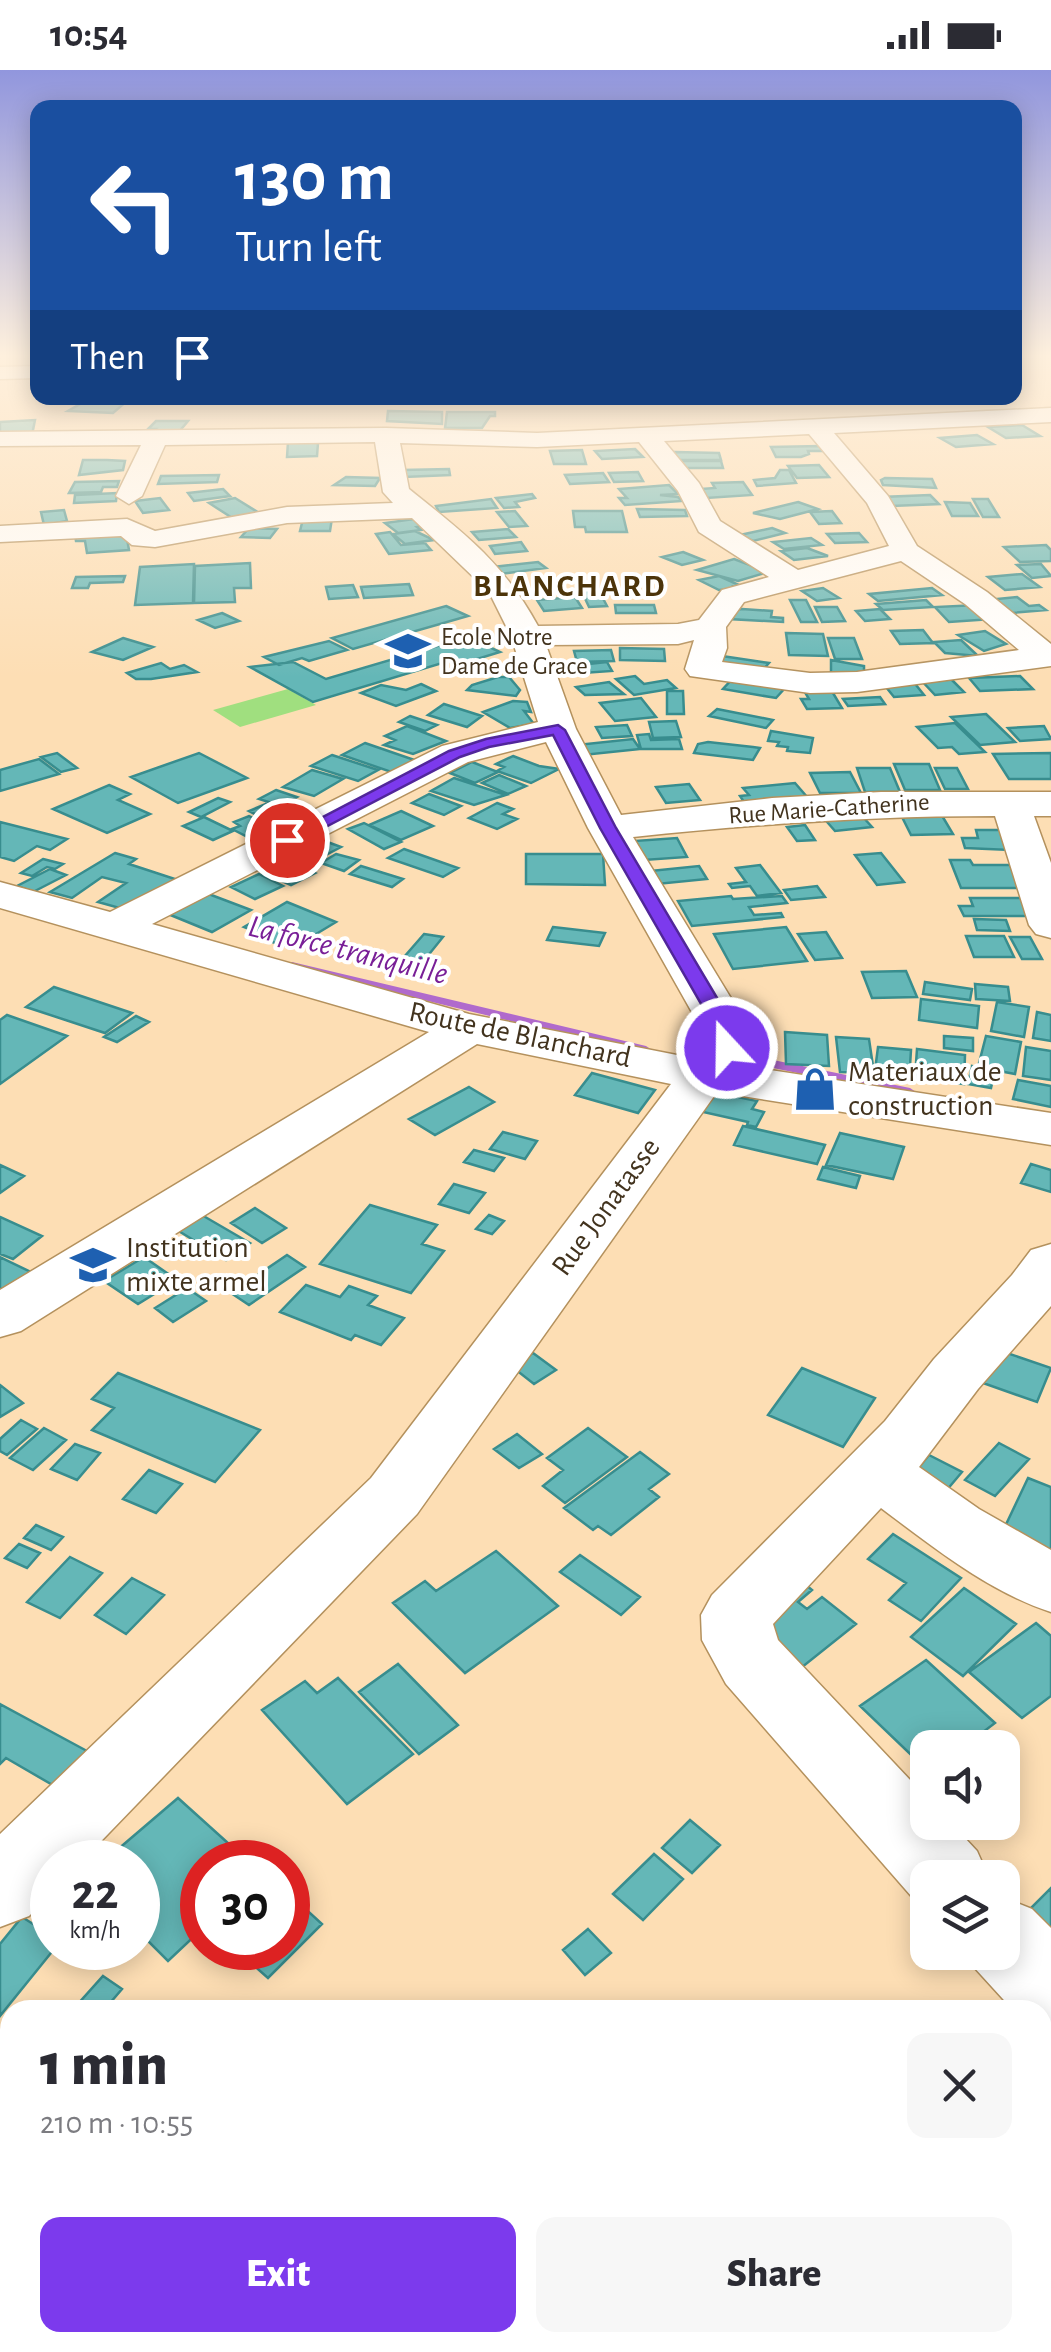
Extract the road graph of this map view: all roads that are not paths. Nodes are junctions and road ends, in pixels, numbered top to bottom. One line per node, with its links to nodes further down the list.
1 (139, 464): 5 (street)
2 (391, 464): 6 (street, Rue Jonatasse)
3 (670, 464): 9 (street)
4 (849, 464): 8 (street)
5 (129, 496)
6 (420, 510): 7 (street); 11 (street, Rue Jonatasse)
7 (5, 518)
8 (904, 551): 9 (street); 12 (street)
9 (797, 582): 10 (street)
10 (710, 627): 11 (street); 12 (street)
11 (526, 636): 13 (street, Rue Jonatasse)
12 (1048, 656)
13 (558, 730): 15 (street, Rue Jonatasse); 17 (street)
14 (1031, 804): 15 (street, Rue Marie-Catherine); 18 (street)
15 (608, 828): 20 (street, Rue Jonatasse)
16 (0, 895): 17 (street, Route de Blanchard)
17 (116, 926): 19 (street, Route de Blanchard)
18 (1051, 926)
19 (470, 1028): 20 (street, Route de Blanchard); 23 (street)
20 (704, 1073): 21 (street, Route de Blanchard); 27 (street, Rue Jonatasse)
21 (1051, 1130)
22 (1051, 1264): 24 (street)
23 (0, 1317)
24 (877, 1470): 25 (street); 26 (street)
25 (1051, 1584)
26 (932, 1860)
27 (0, 1890)
28 (1020, 1956): 29 (street)
29 (1051, 1989)

